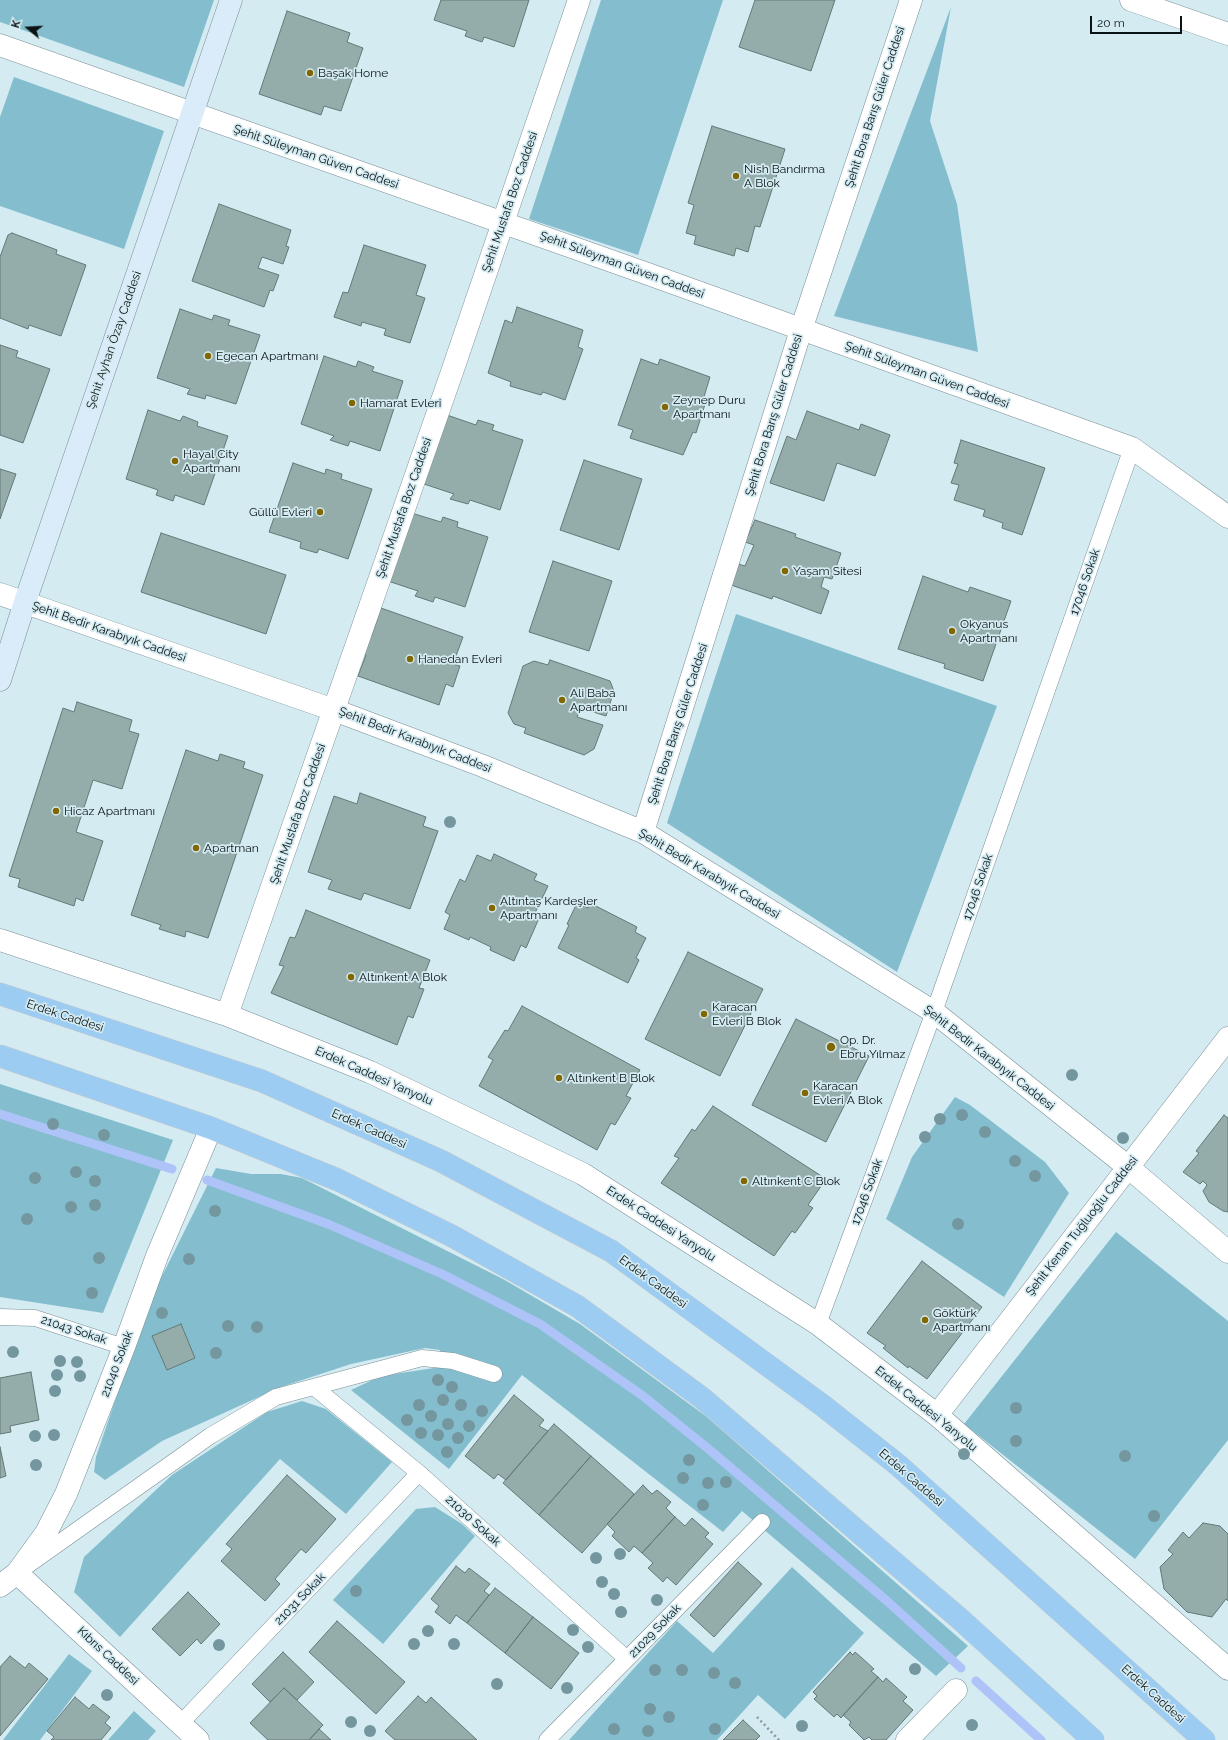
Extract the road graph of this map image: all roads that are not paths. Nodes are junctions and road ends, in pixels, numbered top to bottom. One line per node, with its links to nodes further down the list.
1 (231, 0): 7 (main road, Şehit Ayhan Özay Caddesi)
2 (579, 0): 8 (street, Şehit Mustafa Boz Caddesi)
3 (911, 0): 9 (street, Şehit Bora Barış Güler Caddesi)
4 (1131, 0): 5 (street)
5 (1228, 34)
6 (0, 45): 7 (street, Şehit Süleyman Güven Caddesi)
7 (192, 114): 8 (street, Şehit Süleyman Güven Caddesi); 13 (main road, Şehit Ayhan Özay Caddesi)
8 (503, 222): 9 (street, Şehit Süleyman Güven Caddesi); 15 (street, Şehit Mustafa Boz Caddesi)
9 (801, 330): 10 (street, Şehit Süleyman Güven Caddesi); 16 (street, Şehit Bora Barış Güler Caddesi)
10 (1132, 448): 11 (street, Şehit Süleyman Güven Caddesi); 19 (lane, 17046 Sokak)
11 (1228, 517)
12 (0, 594): 13 (street, Şehit Bedir Karabıyık Caddesi)
13 (25, 602): 14 (main road, Şehit Ayhan Özay Caddesi); 15 (street, Şehit Bedir Karabıyık Caddesi)
14 (0, 680)
15 (334, 710): 16 (street, Şehit Bedir Karabıyık Caddesi); 20 (street, Şehit Mustafa Boz Caddesi)
16 (644, 832): 19 (street, Şehit Bedir Karabıyık Caddesi)
17 (0, 940): 20 (street, Erdek Caddesi Yanyolu)
18 (0, 994): 44 (highway, Erdek Caddesi)
19 (934, 1012): 24 (street, Şehit Bedir Karabıyık Caddesi); 27 (lane, 17046 Sokak)
20 (227, 1015): 27 (street, Erdek Caddesi Yanyolu)
21 (1228, 1038): 24 (street, Şehit Kenan Tuğluoğlu Caddesi)
22 (0, 1056): 23 (highway)
23 (211, 1128): 28 (street, 21040 Sokak); 43 (highway)
24 (1128, 1167): 25 (street, Şehit Bedir Karabıyık Caddesi); 31 (street, Şehit Kenan Tuğluoğlu Caddesi)
25 (1228, 1252)
26 (0, 1317): 28 (lane, 21043 Sokak)
27 (818, 1324): 31 (street, Erdek Caddesi Yanyolu)
28 (124, 1347): 34 (street, 21040 Sokak)
29 (494, 1374): 30 (lane)
30 (314, 1388): 32 (lane, 21030 Sokak); 34 (lane)
31 (937, 1414): 37 (street, Erdek Caddesi Yanyolu)
32 (419, 1473): 36 (lane, 21030 Sokak); 39 (lane, 21031 Sokak)
33 (762, 1522): 36 (lane, 21029 Sokak)
34 (17, 1573): 35 (street, 21040 Sokak); 39 (street, Kıbrıs Caddesi)
35 (0, 1586)
36 (627, 1659): 41 (lane, 21029 Sokak)
37 (1228, 1669)
38 (956, 1690): 42 (street)
39 (180, 1724): 40 (street, Kıbrıs Caddesi)
40 (198, 1740)
41 (548, 1740)
42 (907, 1740)
43 (1093, 1740)
44 (1204, 1740)

